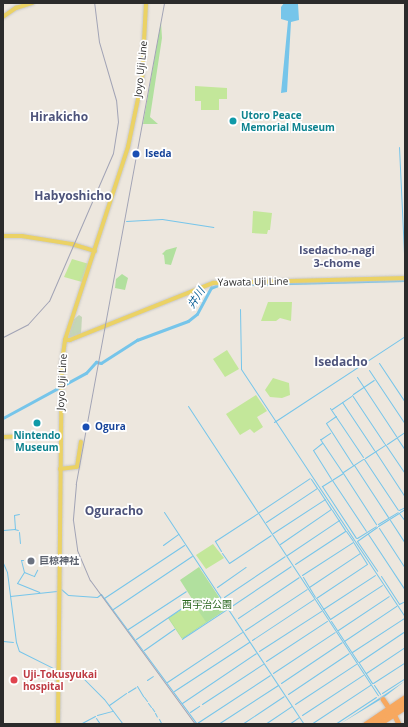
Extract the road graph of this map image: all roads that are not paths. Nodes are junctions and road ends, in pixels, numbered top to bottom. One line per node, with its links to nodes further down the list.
1 (32, 3): 3 (main road)
2 (146, 3): 5 (main road, Joyo Uji Line)
3 (3, 17)
4 (3, 236): 5 (main road)
5 (95, 251): 7 (main road, Joyo Uji Line)
6 (405, 278): 7 (main road, Yawata Uji Line)
7 (65, 340): 8 (main road, Joyo Uji Line)
8 (61, 435): 9 (main road); 11 (main road, Joyo Uji Line)
9 (3, 437)
10 (81, 442): 11 (main road)
11 (60, 469): 16 (main road, Joyo Uji Line)
12 (383, 699): 14 (highway)
13 (405, 703): 14 (highway); 15 (highway); 17 (highway); 18 (highway); 19 (highway)
14 (389, 708): 17 (highway)
15 (394, 716): 20 (highway); 21 (highway)
16 (58, 724)
17 (366, 724)
18 (371, 724)
19 (377, 724)
20 (382, 724)
21 (399, 724)

